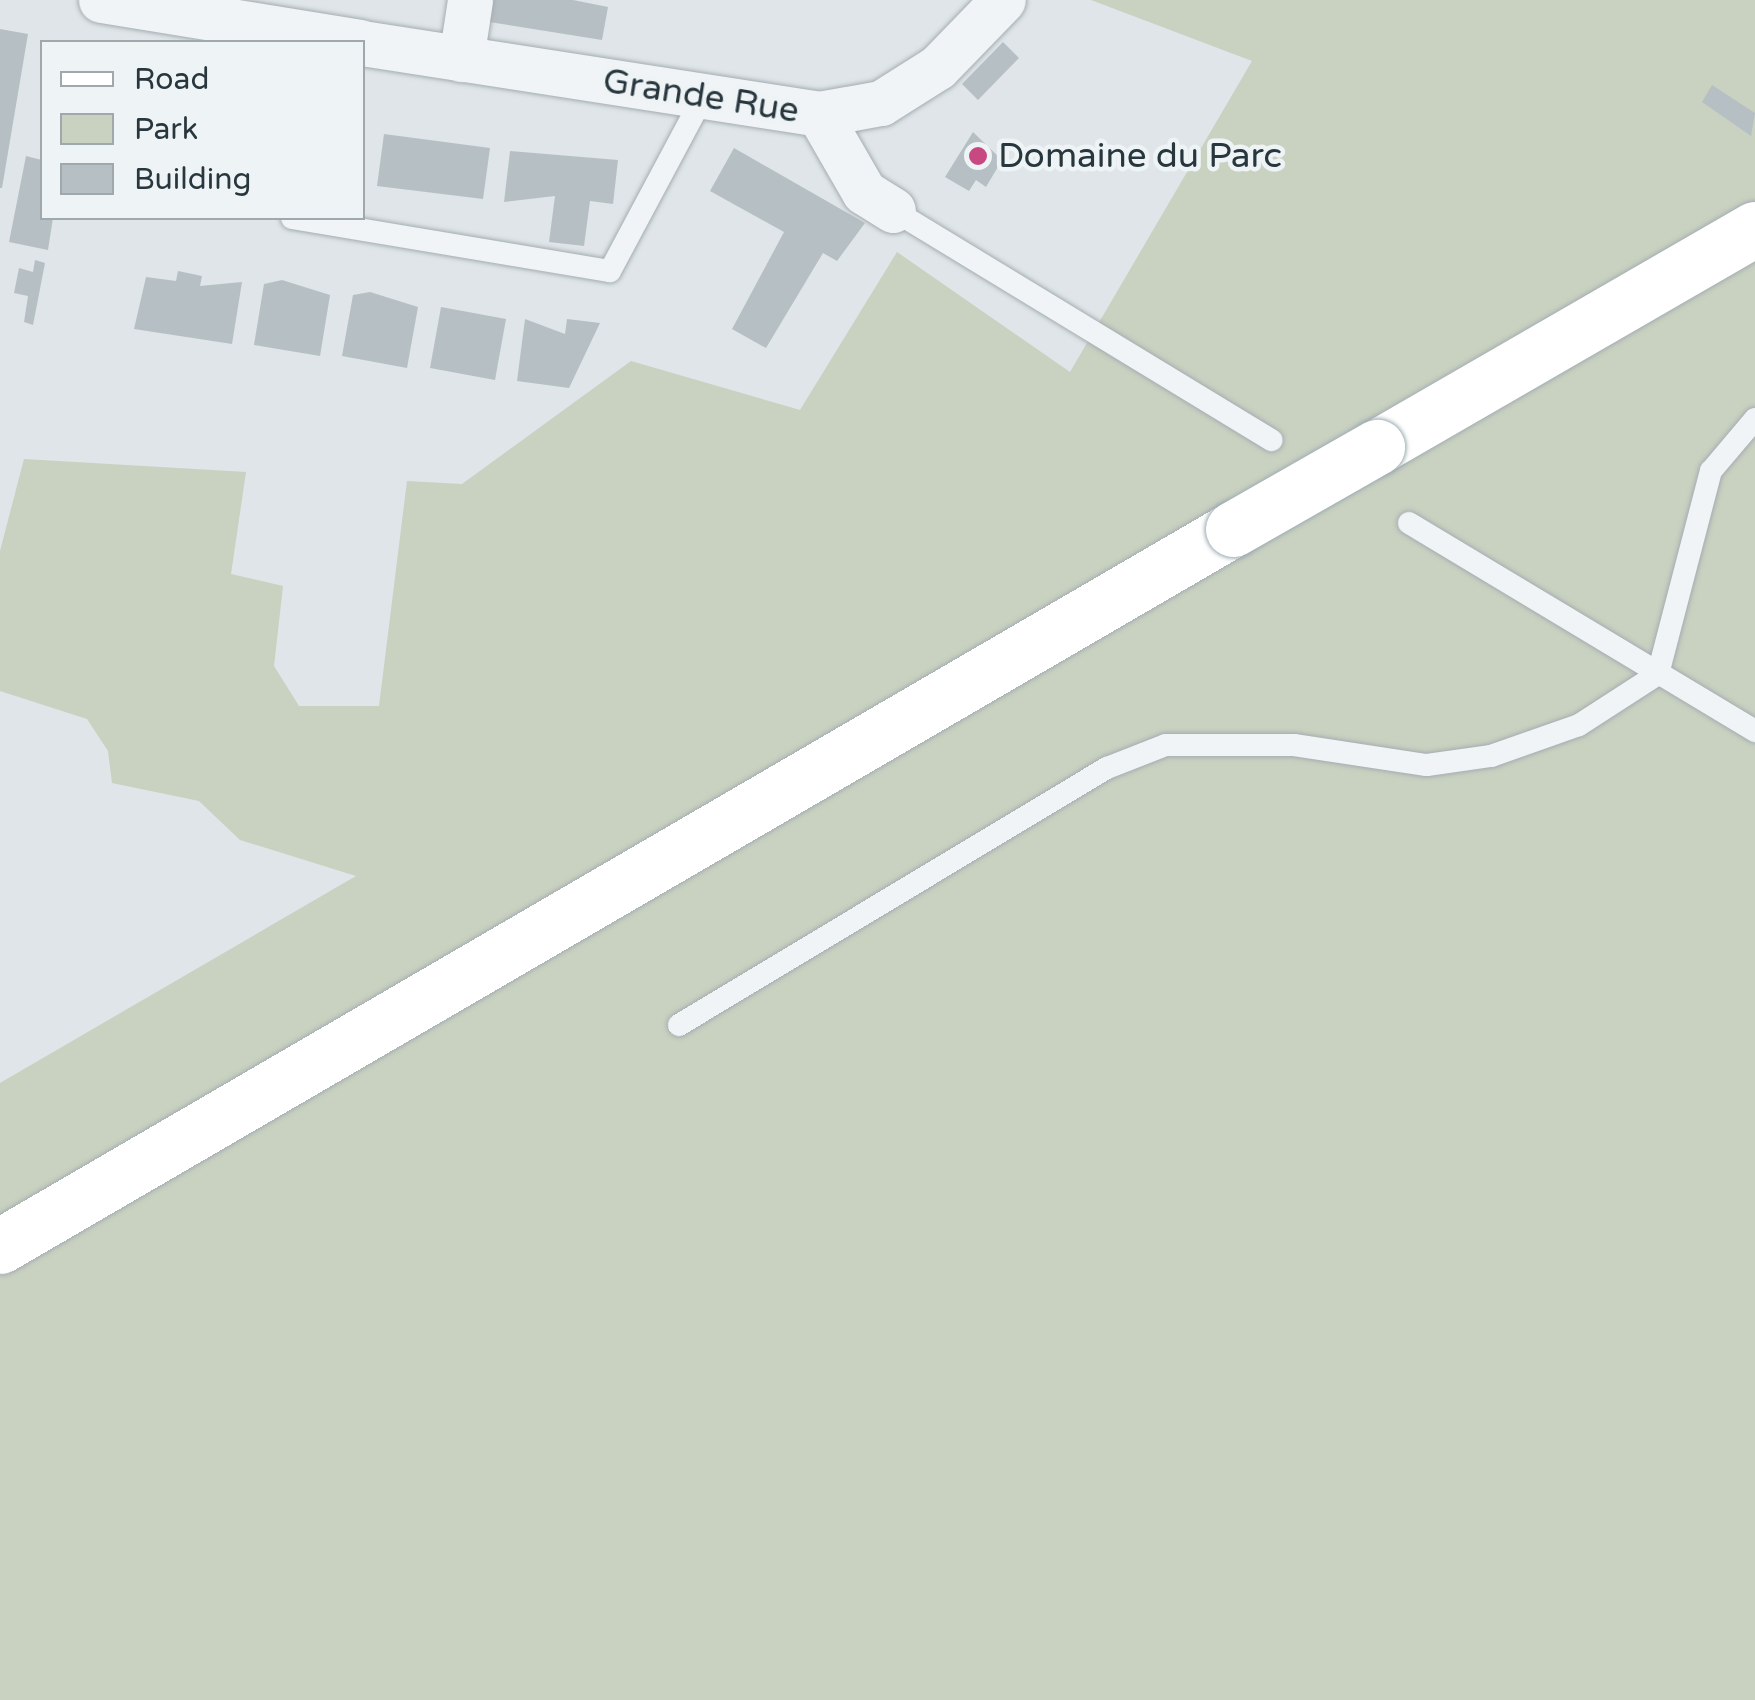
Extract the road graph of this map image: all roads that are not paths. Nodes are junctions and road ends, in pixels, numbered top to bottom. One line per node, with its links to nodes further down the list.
1 (101, 0): 4 (street, Grande Rue)
2 (470, 0): 7 (street)
3 (1003, 0): 9 (street, Grande Rue)
4 (248, 34): 5 (street, Grande Rue)
5 (323, 40)
6 (365, 44): 7 (street, Grande Rue)
7 (460, 59): 8 (street, Grande Rue)
8 (704, 97): 9 (street, Grande Rue); 11 (lane)
9 (819, 114): 10 (street)
10 (893, 210): 14 (lane)
11 (304, 220)
12 (1755, 229): 19 (main road, bridge)
13 (1755, 418): 16 (lane)
14 (1272, 440)
15 (1409, 524): 16 (lane)
16 (1658, 674): 17 (lane); 18 (lane)
17 (1755, 731)
18 (679, 1026)
19 (0, 1246)

